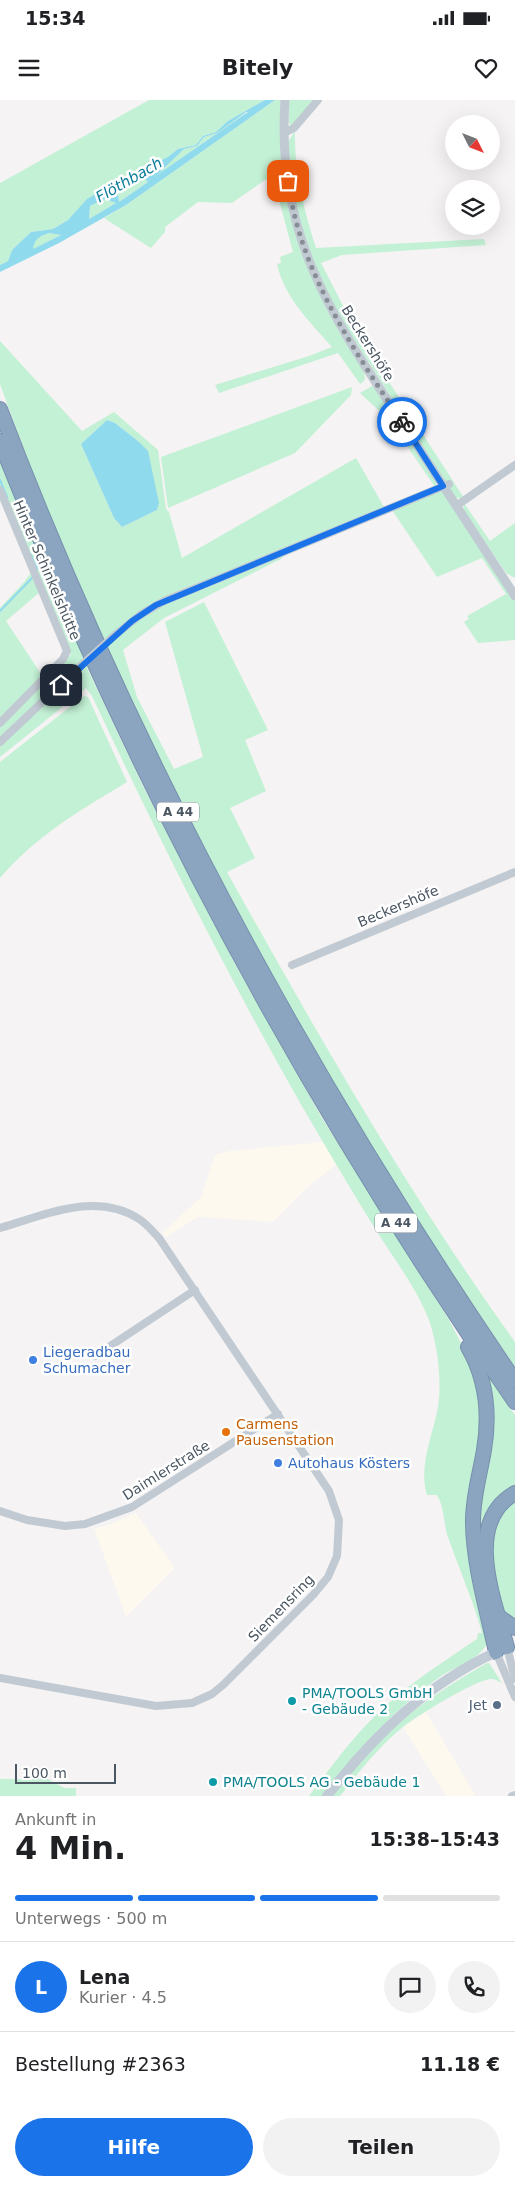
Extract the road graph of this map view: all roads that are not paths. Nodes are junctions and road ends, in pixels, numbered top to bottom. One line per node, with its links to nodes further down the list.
1 (285, 100): 3 (street, Beckershöfe)
2 (318, 100): 3 (street)
3 (284, 133): 7 (street, Beckershöfe)
4 (0, 408): 19 (highway, A 44)
5 (0, 441): 18 (highway, A 44)
6 (515, 465): 9 (street)
7 (446, 485): 9 (street, Beckershöfe); 13 (street, bridge)
8 (0, 490): 12 (street, Hinter Schinkelshütte)
9 (456, 506): 10 (street, Beckershöfe)
10 (512, 586): 11 (street, Beckershöfe)
11 (515, 596)
12 (0, 723)
13 (0, 742)
14 (515, 872): 15 (street, Beckershöfe)
15 (292, 965)
16 (0, 1228): 17 (street, Siemensring)
17 (195, 1290): 20 (street); 24 (street, Siemensring)
18 (450, 1306): 23 (highway, A 44); 29 (highway)
19 (480, 1330): 21 (highway); 22 (highway, A 44)
20 (95, 1356)
21 (515, 1371)
22 (515, 1381)
23 (515, 1402)
24 (278, 1414): 26 (street, Daimlerstraße); 30 (street, Siemensring)
25 (515, 1493): 27 (highway)
26 (0, 1511)
27 (498, 1616): 28 (highway); 29 (highway)
28 (515, 1628)
29 (501, 1649): 31 (street); 32 (street); 34 (main road)
30 (0, 1678)
31 (515, 1679)
32 (515, 1698)
33 (515, 1795): 35 (street)
34 (328, 1796)
35 (512, 1796)

